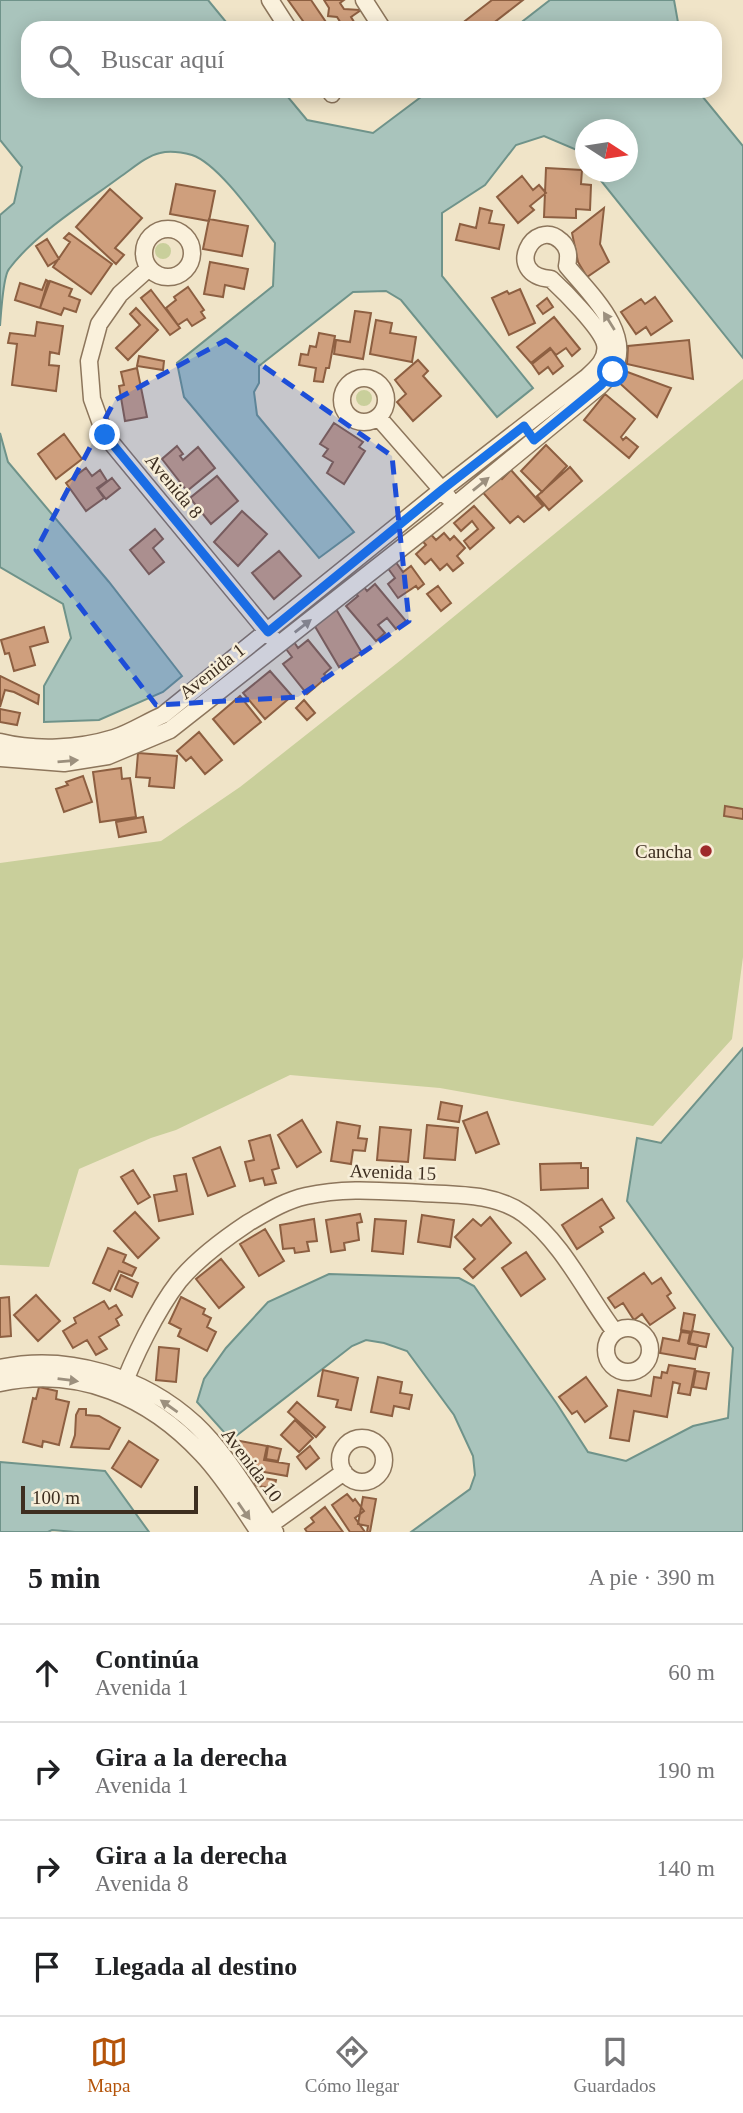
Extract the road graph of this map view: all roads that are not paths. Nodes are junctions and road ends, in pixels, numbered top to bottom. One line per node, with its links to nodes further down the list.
1 (270, 0): 3 (street)
2 (364, 0): 4 (street)
3 (284, 21)
4 (378, 21)
5 (567, 267): 7 (street); 7 (street, Avenida 1); 10 (street, Avenida 1, one-way to 5)
6 (149, 268): 15 (street, Avenida 8)
7 (551, 279): 9 (street, Avenida 1)
8 (378, 417): 11 (street)
9 (524, 426): 10 (street); 11 (street, Avenida 1)
10 (534, 440): 12 (street, Avenida 1, one-way to 10)
11 (443, 489): 12 (street); 13 (street, Avenida 1)
12 (455, 506): 14 (street, Avenida 1)
13 (371, 548): 14 (street); 15 (street, Avenida 1)
14 (382, 564): 16 (street, Avenida 1, one-way to 14)
15 (268, 632): 16 (street, Avenida 8); 17 (street, Avenida 1)
16 (278, 646): 17 (street, Avenida 1)
17 (128, 740): 18 (street, Avenida 1); 19 (street, Avenida 1, one-way to 17)
18 (0, 742)
19 (0, 758)
20 (615, 1332): 23 (street, Avenida 15)
21 (0, 1368): 23 (street, Avenida 10)
22 (0, 1383): 23 (street, Avenida 10, one-way to 23)
23 (122, 1387): 25 (street, Avenida 10)
24 (344, 1472): 25 (street)
25 (266, 1530)

